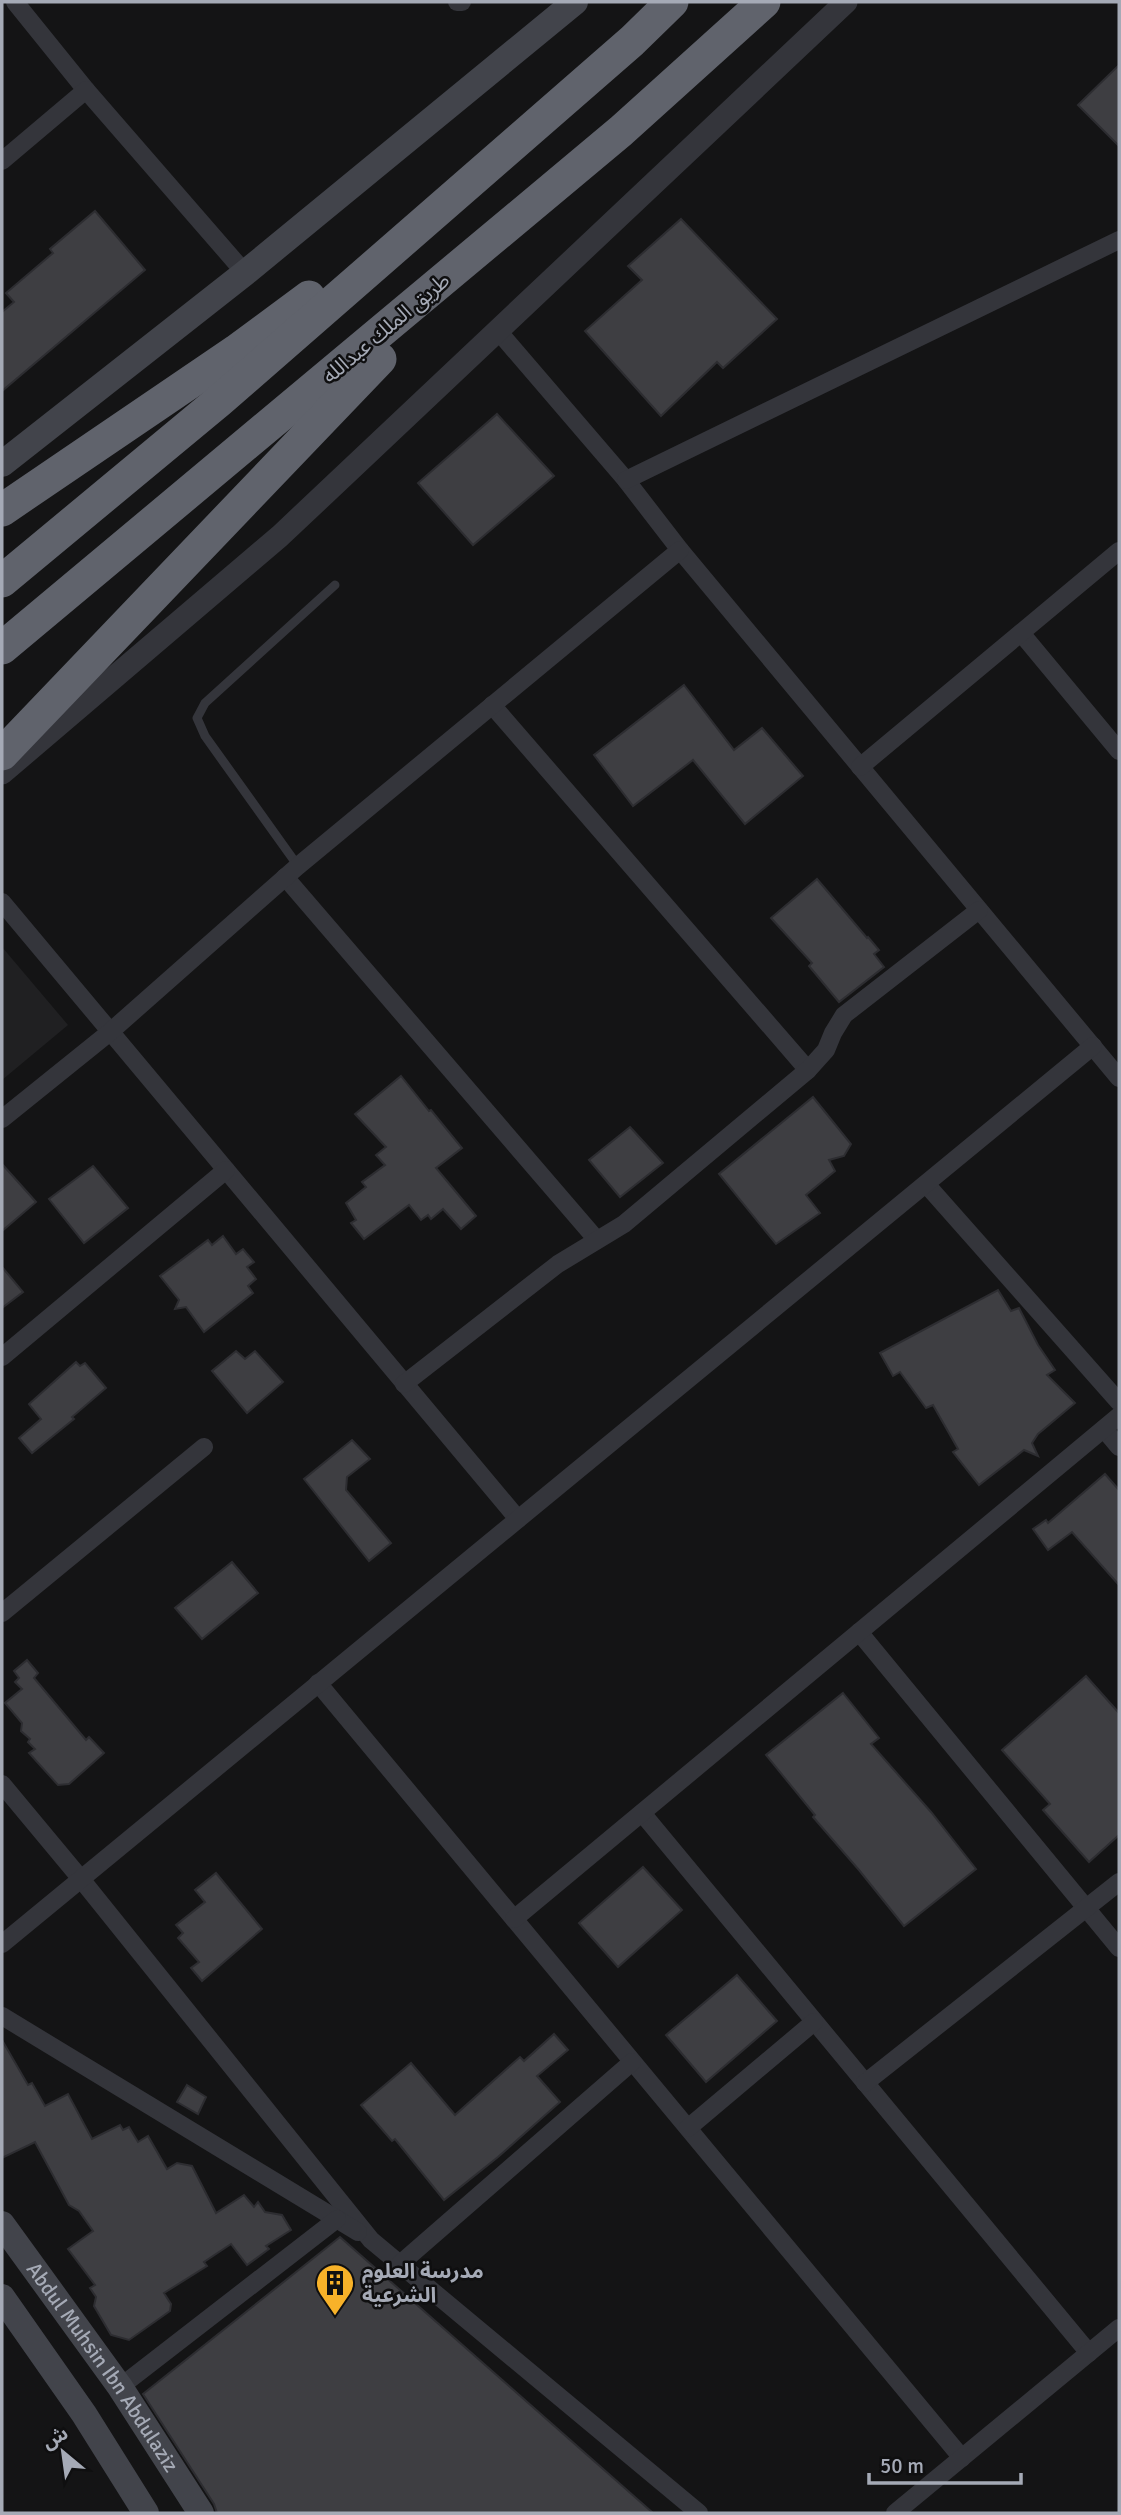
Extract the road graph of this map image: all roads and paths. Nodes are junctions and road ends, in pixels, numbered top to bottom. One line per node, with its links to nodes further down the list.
1 (15, 2): 6 (street)
2 (575, 2): 11 (main road)
3 (672, 2): 7 (highway)
4 (764, 2): 9 (highway, طريق الملك عبدالله)
5 (846, 2): 12 (street)
6 (86, 90): 8 (street); 11 (street)
7 (495, 160): 15 (highway); 18 (highway)
8 (2, 161)
9 (583, 163): 21 (highway, طريق الملك عبدالله); 24 (highway)
10 (1119, 240): 14 (street)
11 (246, 273): 13 (main road)
12 (499, 331): 14 (street); 26 (street)
13 (2, 464)
14 (626, 480): 16 (street)
15 (2, 510)
16 (680, 550): 22 (street); 25 (street)
17 (1119, 551): 20 (street)
18 (2, 581)
19 (335, 585): 27 (lane)
20 (1021, 633): 23 (street); 25 (street)
21 (2, 648)
22 (492, 705): 27 (street); 32 (street)
23 (1119, 751)
24 (2, 754)
25 (860, 767): 29 (street)
26 (2, 773)
27 (291, 872): 30 (street); 37 (street)
28 (2, 902): 30 (street)
29 (979, 910): 31 (street); 32 (street)
30 (110, 1032): 34 (street); 35 (street)
31 (1093, 1046): 33 (street); 36 (street)
32 (808, 1070): 37 (street)
33 (1119, 1078)
34 (2, 1119)
35 (226, 1170): 38 (street); 39 (street)
36 (926, 1184): 40 (street); 45 (street)
37 (597, 1240): 39 (street)
38 (2, 1357)
39 (404, 1384): 45 (street)
40 (1119, 1402)
41 (1119, 1416): 42 (street)
42 (1104, 1429): 44 (street); 47 (street)
43 (204, 1447): 46 (street)
44 (1119, 1447)
45 (518, 1519): 48 (street)
46 (2, 1614)
47 (859, 1632): 50 (street); 53 (street)
48 (318, 1683): 51 (street); 54 (street)
49 (2, 1784): 51 (street)
50 (642, 1813): 54 (street); 58 (street)
51 (81, 1879): 55 (street); 64 (street)
52 (1119, 1882): 53 (street)
53 (1086, 1908): 56 (street); 60 (street)
54 (514, 1919): 59 (street)
55 (2, 1944)
56 (1119, 1948)
57 (2, 2016): 62 (street)
58 (814, 2022): 60 (street); 61 (street)
59 (632, 2063): 61 (street); 65 (street)
60 (865, 2083): 68 (street)
61 (688, 2128): 70 (street)
62 (337, 2219): 64 (street); 69 (street)
63 (2, 2224): 69 (main road, Abdul Muhsin Ibn Abdulaziz)
64 (371, 2240): 65 (street)
65 (400, 2264): 73 (street)
66 (2, 2297): 71 (main road, Abdul Muhsin Ibn Abdulaziz)
67 (1119, 2328): 68 (street)
68 (1089, 2353): 70 (street)
69 (120, 2387): 72 (main road, Abdul Muhsin Ibn Abdulaziz)
70 (962, 2458): 74 (street)
71 (146, 2513)
72 (201, 2513)
73 (699, 2513)
74 (895, 2513)

